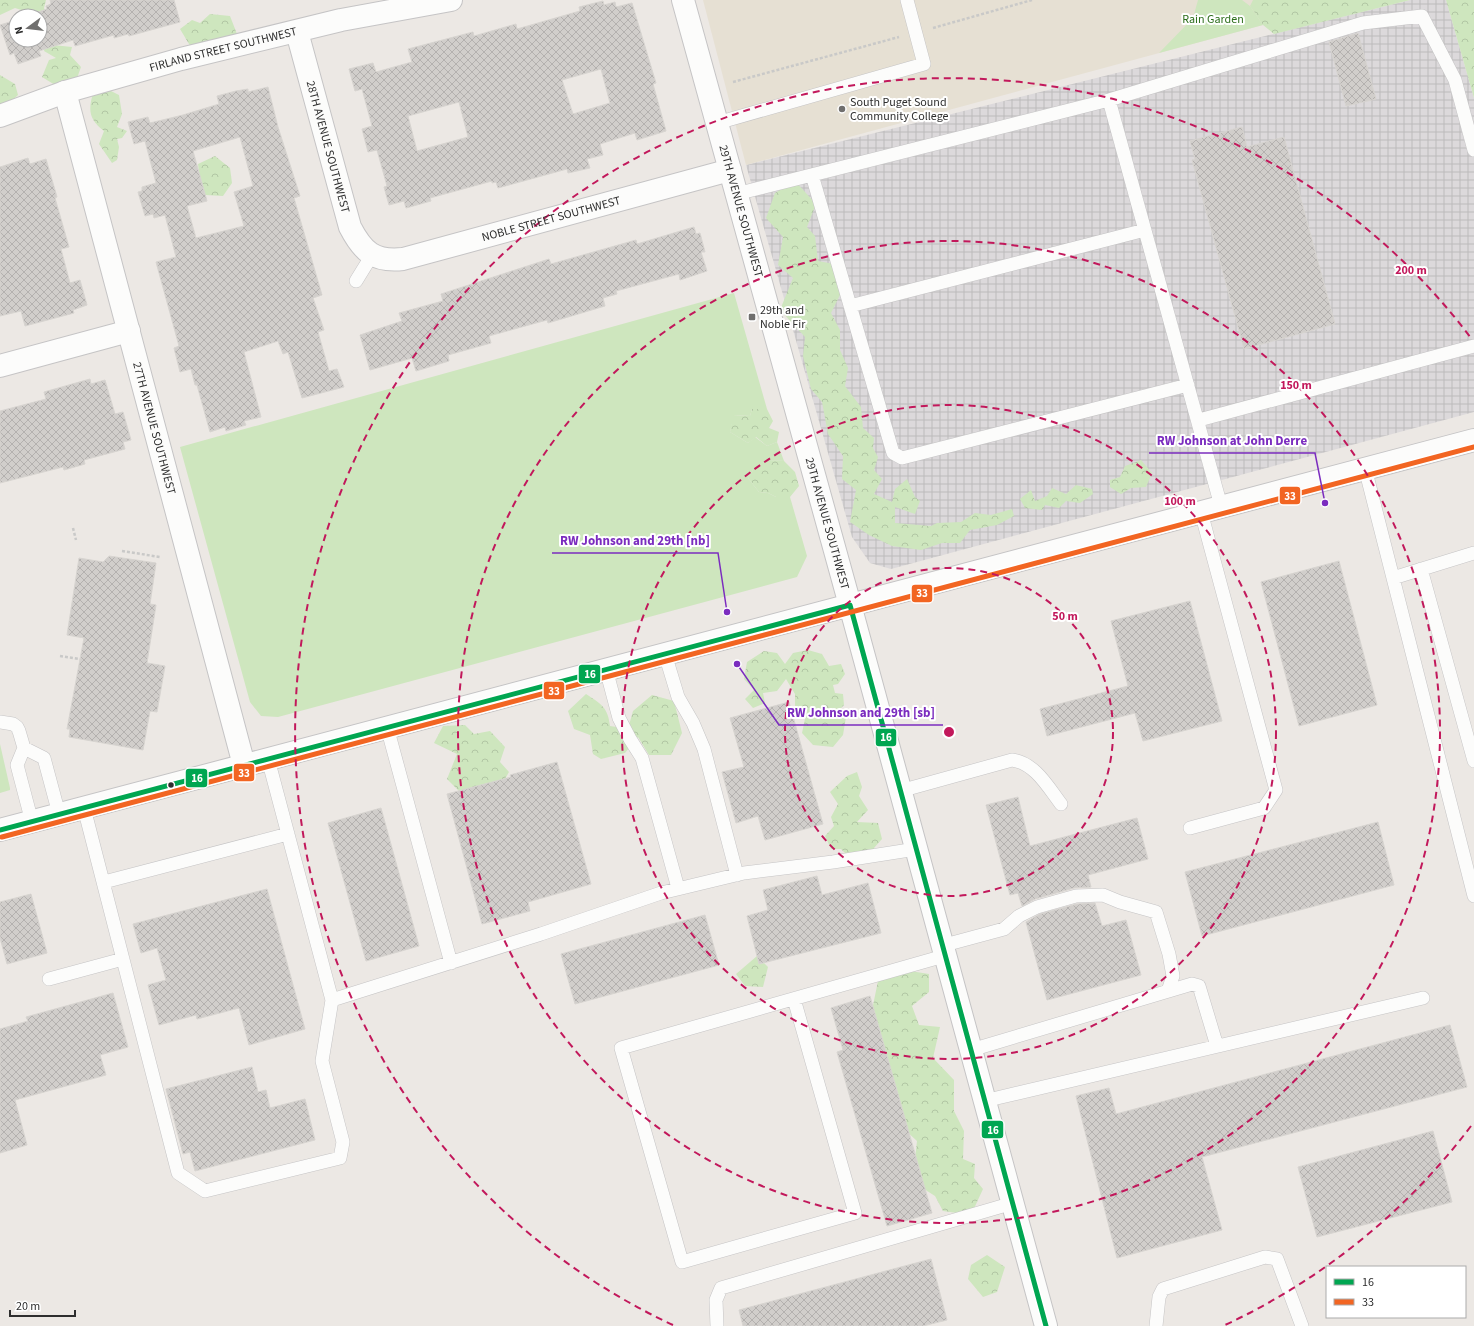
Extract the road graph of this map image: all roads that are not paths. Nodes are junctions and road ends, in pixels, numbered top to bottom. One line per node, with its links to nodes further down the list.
1 (451, 0): 4 (street, FIRLAND STREET SOUTHWEST)
2 (683, 0): 8 (street, 29TH AVENUE SOUTHWEST)
3 (907, 0): 8 (lane)
4 (297, 32): 5 (street, FIRLAND STREET SOUTHWEST); 14 (street, 28TH AVENUE SOUTHWEST)
5 (66, 92): 7 (street, FIRLAND STREET SOUTHWEST); 17 (street, 27TH AVENUE SOUTHWEST)
6 (1109, 100): 9 (lane); 11 (lane); 13 (lane)
7 (0, 116)
8 (717, 123): 10 (street, 29TH AVENUE SOUTHWEST)
9 (1474, 150)
10 (730, 170): 12 (street, 29TH AVENUE SOUTHWEST); 14 (street, NOBLE STREET SOUTHWEST)
11 (812, 175): 12 (lane); 16 (lane)
12 (736, 194): 29 (street, 29TH AVENUE SOUTHWEST)
13 (1145, 230): 16 (lane); 20 (lane)
14 (372, 255): 15 (lane)
15 (356, 281)
16 (850, 306): 20 (lane)
17 (129, 331): 19 (street); 37 (street, 27TH AVENUE SOUTHWEST)
18 (1474, 346): 21 (lane)
19 (0, 366)
20 (1188, 384): 21 (lane)
21 (1198, 420): 24 (lane)
22 (1474, 440): 23 (street)
23 (1365, 468): 24 (street); 28 (lane)
24 (1221, 506): 25 (street)
25 (1201, 512): 29 (street); 43 (lane)
26 (1474, 554): 27 (lane)
27 (1421, 569): 28 (lane); 36 (lane)
28 (1393, 578): 50 (lane)
29 (850, 605): 30 (street); 38 (street, 29TH AVENUE SOUTHWEST)
30 (665, 654): 31 (street); 47 (lane)
31 (606, 669): 33 (street); 49 (lane)
32 (0, 722): 34 (lane)
33 (388, 727): 35 (street); 53 (lane)
34 (24, 748): 41 (lane); 42 (lane)
35 (268, 759): 37 (street); 45 (lane)
36 (1474, 761)
37 (244, 765): 40 (street)
38 (900, 791): 39 (lane); 46 (street, 29TH AVENUE SOUTHWEST)
39 (1061, 804)
40 (84, 808): 41 (street); 48 (lane)
41 (59, 814): 42 (street)
42 (32, 822): 44 (street)
43 (1190, 828)
44 (0, 830)
45 (288, 834): 48 (lane); 58 (lane)
46 (916, 849): 47 (lane); 51 (street, 29TH AVENUE SOUTHWEST)
47 (736, 875): 49 (lane)
48 (104, 882): 52 (lane)
49 (678, 888): 53 (lane)
50 (1474, 896)
51 (943, 951): 55 (lane); 57 (lane); 60 (street, 29TH AVENUE SOUTHWEST)
52 (123, 959): 54 (lane); 58 (lane)
53 (451, 963): 58 (lane)
54 (49, 979)
55 (1168, 991): 59 (lane); 60 (lane)
56 (1423, 998): 59 (lane)
57 (794, 999): 57 (lane)
58 (332, 1000)
59 (1216, 1046): 61 (lane)
60 (971, 1050): 61 (street, 29TH AVENUE SOUTHWEST)
61 (984, 1101): 62 (street, 29TH AVENUE SOUTHWEST)
62 (1013, 1203): 63 (lane); 64 (street, 29TH AVENUE SOUTHWEST)
63 (716, 1326)
64 (1046, 1326)
65 (1156, 1326): 66 (lane)
66 (1302, 1326)

